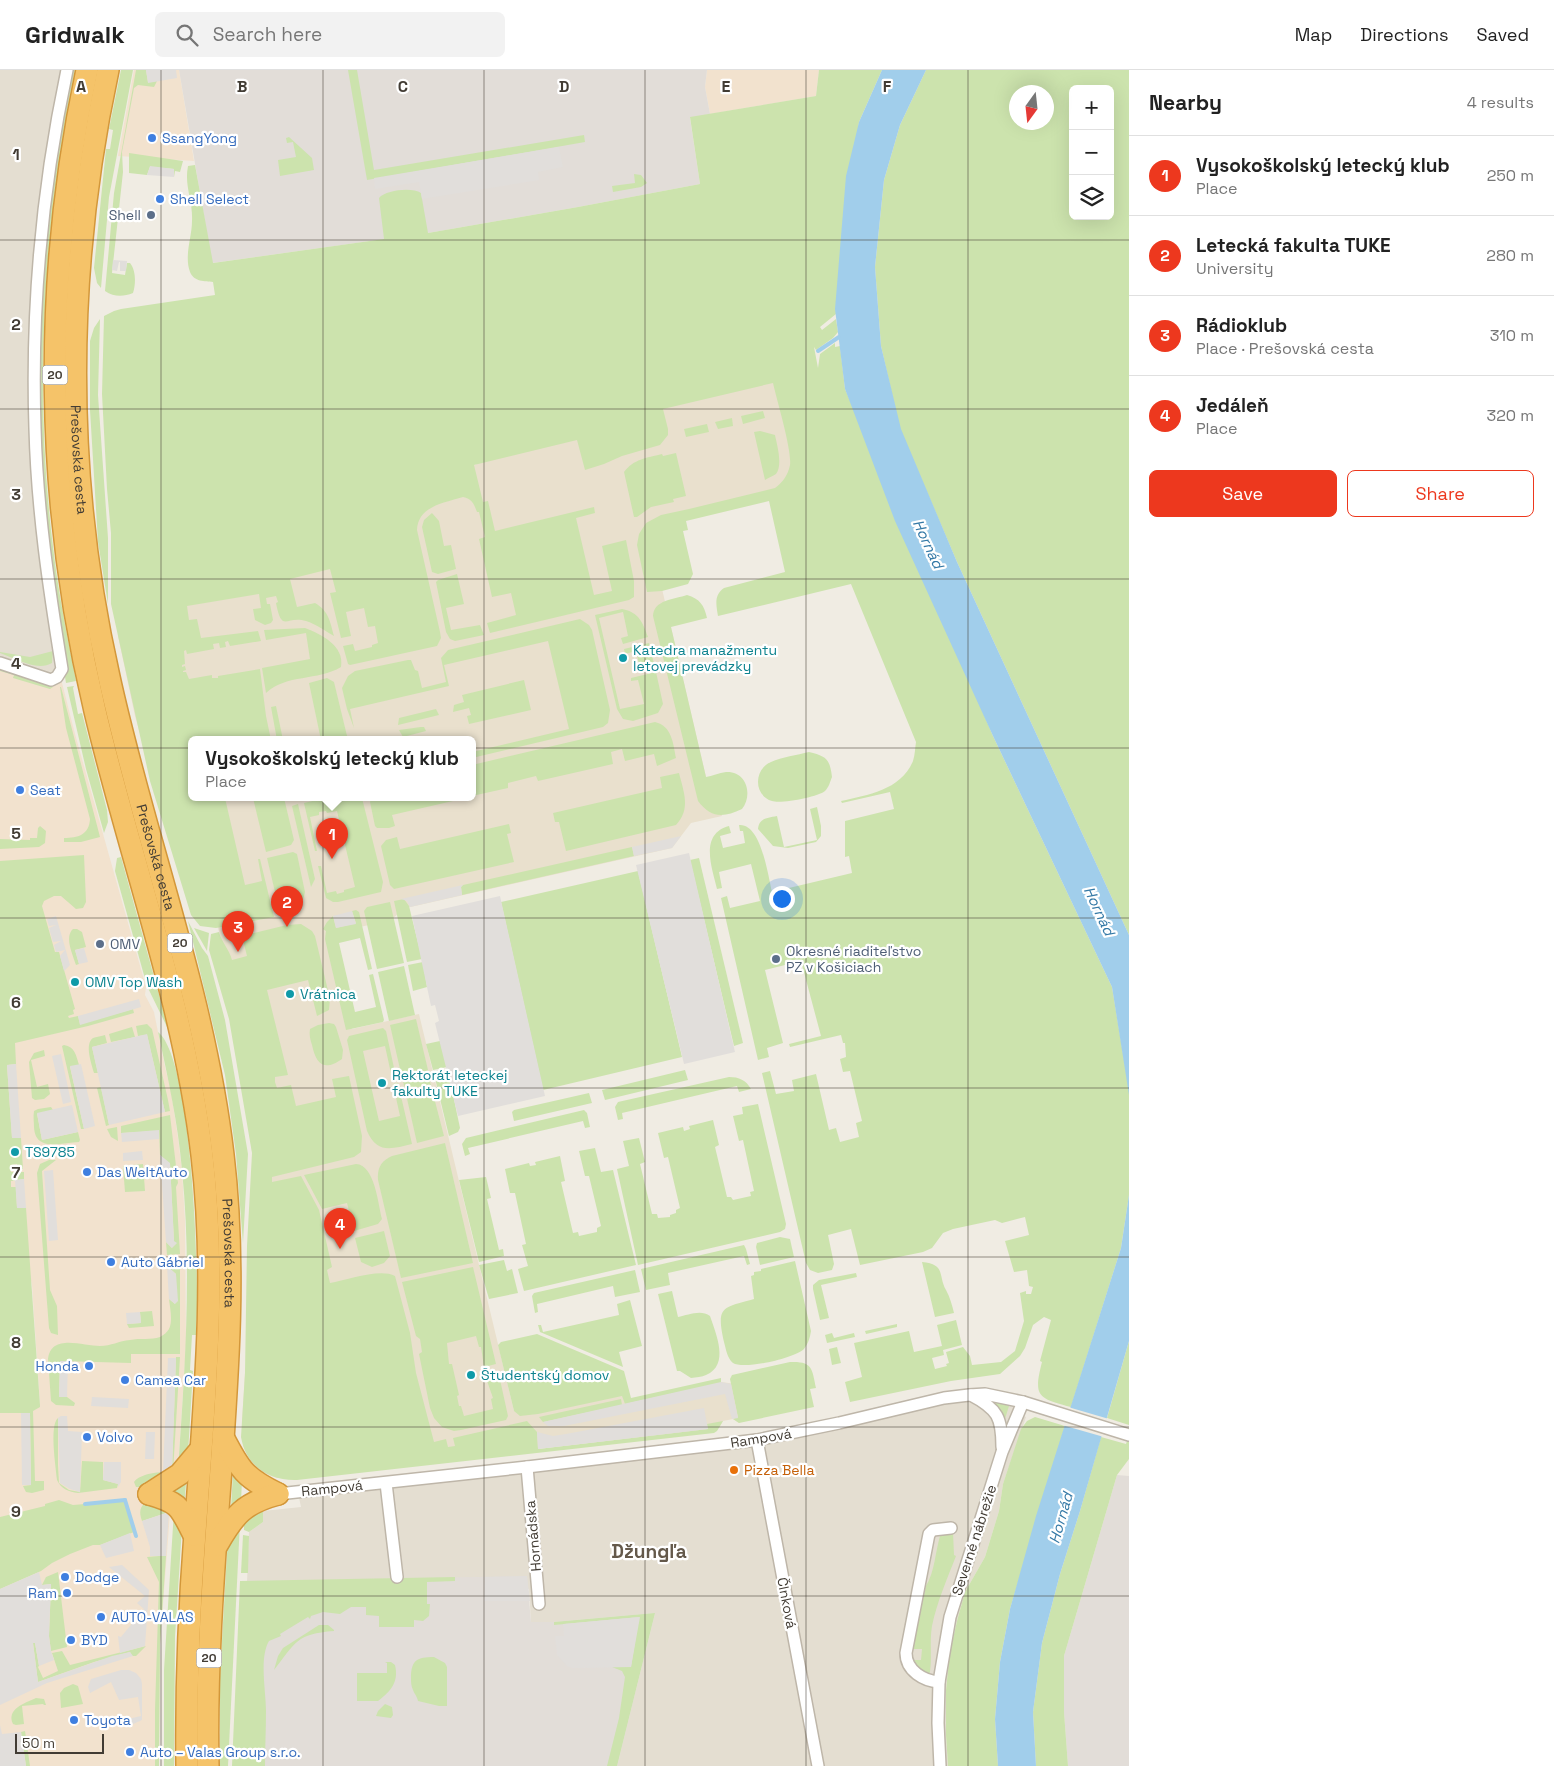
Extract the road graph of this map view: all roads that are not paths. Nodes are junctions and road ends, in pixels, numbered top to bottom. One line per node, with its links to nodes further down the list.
1 (67, 70): 4 (street)
2 (87, 70): 10 (highway, Prešovská cesta / 20)
3 (108, 70): 8 (highway, Prešovská cesta / 20)
4 (0, 663)
5 (969, 1394): 6 (street, Rampová); 9 (street, Rampová); 11 (street)
6 (1023, 1402): 7 (street, Rampová); 11 (street, Severné nábrežie)
7 (1129, 1435)
8 (223, 1437): 14 (highway); 17 (highway, Prešovská cesta / 20)
9 (757, 1440): 12 (street, Rampová); 23 (street, Člnková)
10 (201, 1449): 16 (highway, Prešovská cesta / 20); 16 (highway)
11 (1002, 1452): 20 (street, Severné nábrežie)
12 (527, 1467): 13 (street, Rampová); 19 (street, Hornádska)
13 (386, 1483): 14 (street, Rampová); 18 (street)
14 (278, 1494): 17 (highway)
15 (951, 1528): 20 (street, Severné nábrežie)
16 (194, 1536): 21 (highway, Prešovská cesta / 20)
17 (215, 1550): 22 (highway, Prešovská cesta / 20)
18 (397, 1577)
19 (539, 1604)
20 (939, 1682): 24 (street, Severné nábrežie)
21 (187, 1766)
22 (208, 1766)
23 (818, 1766)
24 (940, 1766)

